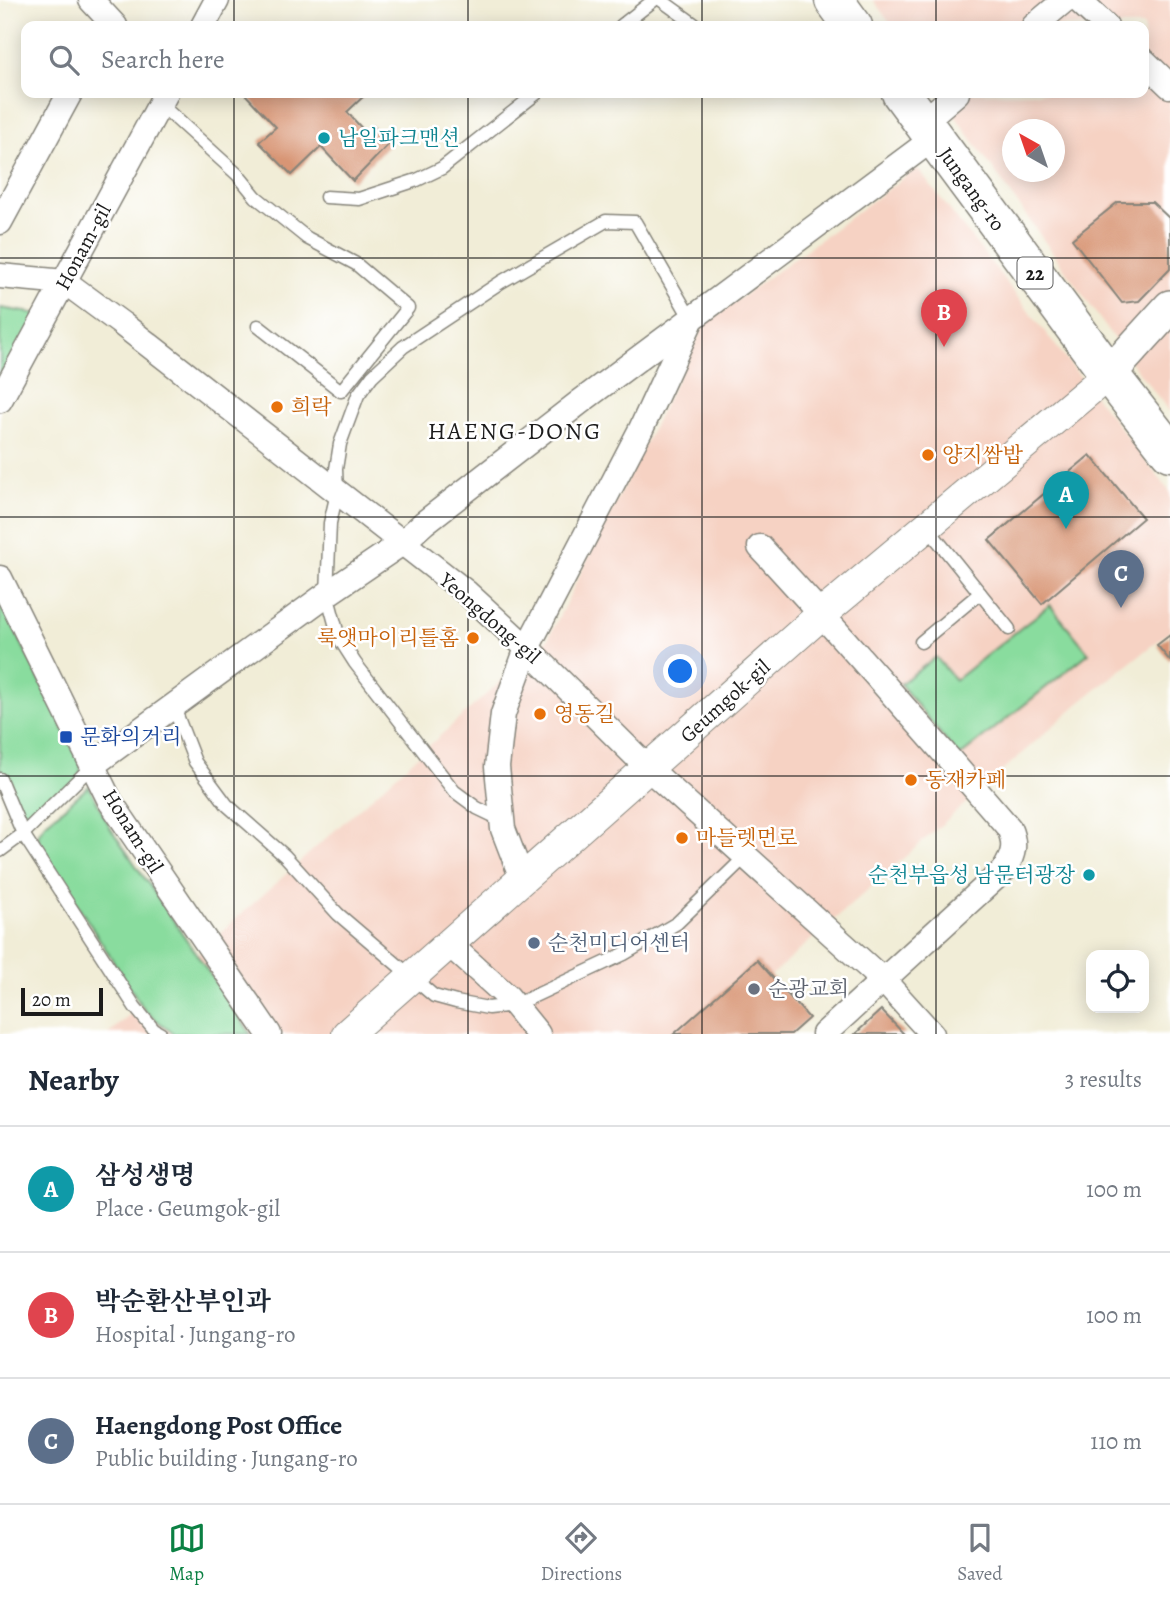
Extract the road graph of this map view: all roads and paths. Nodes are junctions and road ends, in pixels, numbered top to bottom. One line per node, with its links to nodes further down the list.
1 (218, 0): 7 (street)
2 (654, 0): 8 (lane)
3 (661, 0): 9 (lane)
4 (834, 0): 10 (main road)
5 (1065, 0): 11 (street)
6 (1078, 0): 12 (street)
7 (205, 21)
8 (627, 21)
9 (689, 21)
10 (849, 21)
11 (1040, 21)
12 (1101, 21)
13 (1149, 66): 14 (street)
14 (1170, 86)
15 (67, 98): 21 (street)
16 (163, 98): 23 (street, Honam-gil); 26 (lane)
17 (531, 98): 20 (lane)
18 (950, 98): 19 (street)
19 (920, 118): 25 (street); 27 (main road, Jungang-ro / 22)
20 (326, 197)
21 (0, 222)
22 (0, 276): 23 (street)
23 (65, 282): 28 (street, Honam-gil); 30 (street, Yeongdong-gil)
24 (1170, 307): 27 (main road)
25 (691, 319): 30 (lane); 32 (street); 40 (street)
26 (258, 326)
27 (1109, 374): 29 (main road, Jungang-ro / 22); 31 (street, Geumgok-gil)
28 (0, 400)
29 (1170, 452)
30 (337, 493): 32 (street, Yeongdong-gil); 36 (lane)
31 (926, 526): 35 (lane); 37 (street, Geumgok-gil)
32 (402, 544): 36 (street); 40 (street, Yeongdong-gil)
33 (760, 547): 37 (street)
34 (0, 578): 42 (street, Honam-gil)
35 (980, 593): 38 (lane); 39 (lane)
36 (327, 594): 41 (street); 45 (lane)
37 (822, 614): 43 (street, Geumgok-gil); 52 (street)
38 (1009, 629)
39 (920, 642)
40 (527, 648): 43 (street, Yeongdong-gil); 45 (street)
41 (173, 705): 42 (street); 51 (lane)
42 (93, 764): 46 (lane); 55 (street, Honam-gil)
43 (649, 769): 48 (street, Yeongdong-gil); 49 (street, Geumgok-gil)
44 (0, 779): 46 (lane)
45 (502, 820): 49 (street)
46 (23, 834): 47 (lane); 54 (lane)
47 (0, 851)
48 (745, 857): 52 (street, Yeongdong-gil); 53 (lane)
49 (523, 881): 50 (street, Geumgok-gil)
50 (450, 946): 51 (street, Geumgok-gil); 53 (street)
51 (414, 977): 53 (lane); 56 (street, Geumgok-gil)
52 (884, 981): 58 (street); 59 (street, Yeongdong-gil)
53 (515, 1005): 57 (street)
54 (161, 1034)
55 (269, 1034)
56 (348, 1034)
57 (538, 1034)
58 (824, 1034)
59 (932, 1034)

